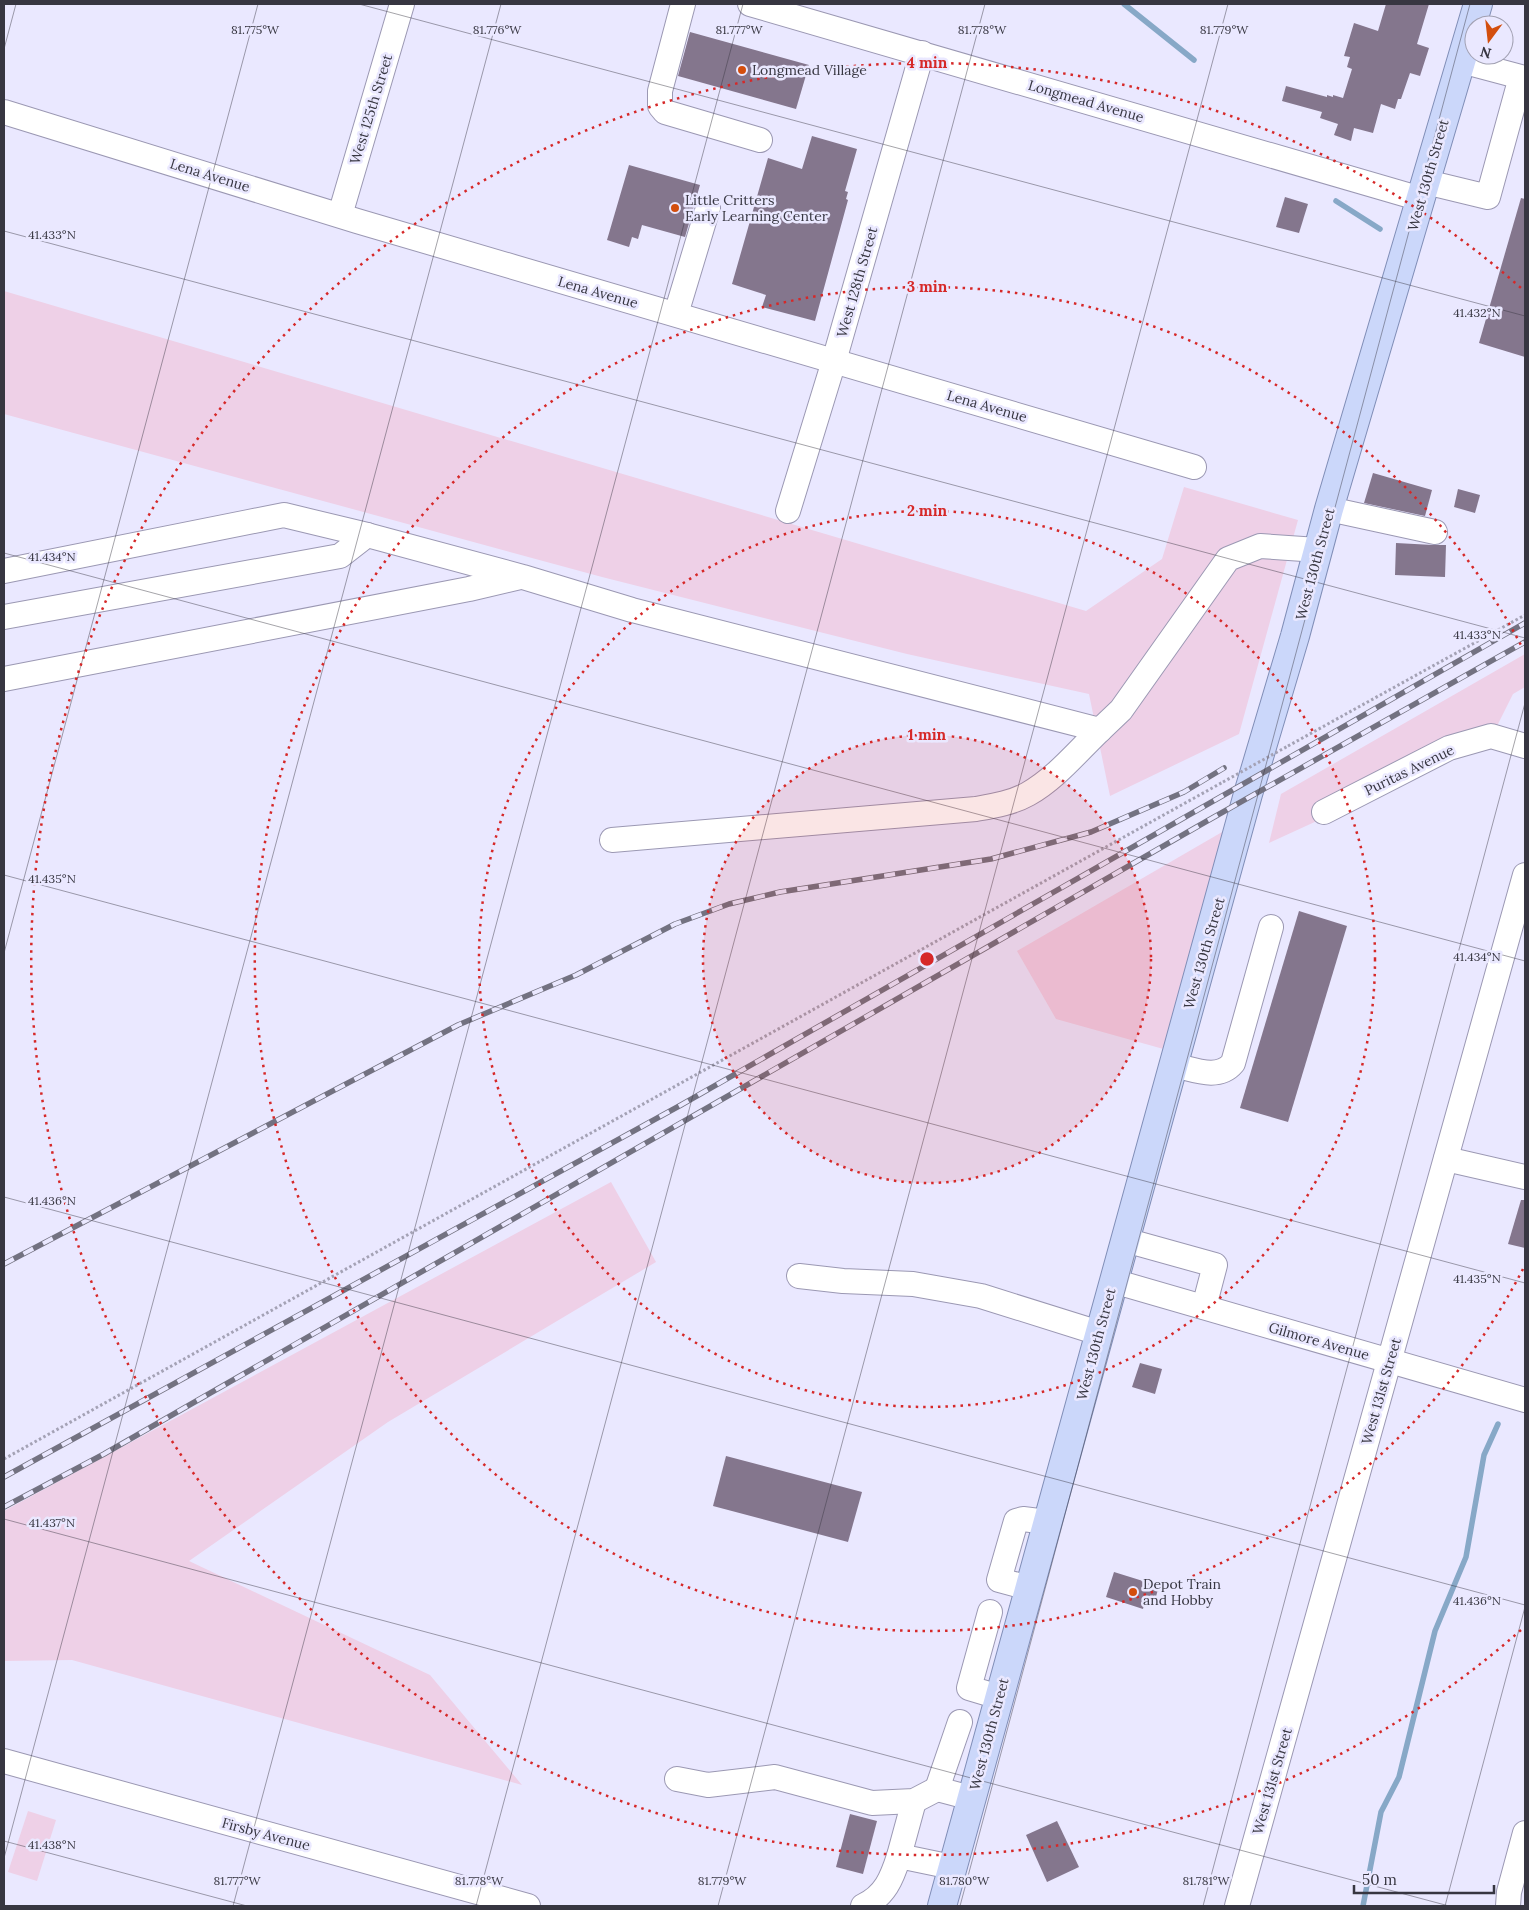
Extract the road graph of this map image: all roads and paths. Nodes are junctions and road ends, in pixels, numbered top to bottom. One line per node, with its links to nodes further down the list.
1 (402, 4): 11 (street, West 125th Street)
2 (683, 4): 8 (street)
3 (750, 4): 5 (street, Longmead Avenue)
4 (1478, 4): 6 (main road, West 130th Street)
5 (922, 53): 9 (street, Longmead Avenue); 13 (street, West 128th Street)
6 (1461, 61): 9 (main road, West 130th Street); 9 (street, Longmead Avenue)
7 (4, 112): 11 (street, Lena Avenue)
8 (760, 140)
9 (1424, 190): 15 (main road, West 130th Street)
10 (708, 208): 12 (street)
11 (340, 215): 12 (street, Lena Avenue)
12 (676, 314): 13 (street, Lena Avenue)
13 (834, 361): 14 (street, Lena Avenue); 16 (street, West 128th Street)
14 (1194, 467)
15 (1329, 509): 17 (street); 19 (main road, West 130th Street)
16 (788, 511)
17 (1435, 532)
18 (366, 535): 20 (street); 21 (street); 23 (street)
19 (1318, 550): 25 (street); 31 (main road, West 130th Street)
20 (4, 571)
21 (523, 577): 24 (street); 25 (street)
22 (1525, 615): 41 (path, bridge)
23 (4, 617)
24 (4, 679)
25 (1100, 730): 28 (street)
26 (1525, 746): 27 (street, Puritas Avenue)
27 (1324, 812)
28 (612, 840)
29 (1525, 875): 32 (street, West 131st Street)
30 (1271, 927): 31 (street)
31 (1173, 1064): 34 (main road, West 130th Street)
32 (1446, 1159): 33 (street); 39 (street, West 131st Street)
33 (1525, 1177)
34 (1125, 1240): 36 (main road, West 130th Street); 37 (street)
35 (799, 1276): 38 (street)
36 (1113, 1281): 37 (street, Gilmore Avenue); 38 (main road, West 130th Street)
37 (1204, 1307): 39 (street, Gilmore Avenue)
38 (1099, 1333): 42 (main road, West 130th Street)
39 (1389, 1361): 40 (street, Gilmore Avenue); 62 (street, West 131st Street)
40 (1520, 1399)
41 (4, 1459)
42 (1047, 1522): 43 (street); 44 (main road, West 130th Street)
43 (999, 1580): 44 (street); 45 (street)
44 (1029, 1588): 46 (main road, West 130th Street)
45 (990, 1612): 46 (street); 47 (street)
46 (1020, 1621): 48 (main road, West 130th Street)
47 (969, 1688): 48 (street); 49 (street)
48 (999, 1698): 50 (main road, West 130th Street)
49 (960, 1722): 50 (street); 53 (street)
50 (990, 1732): 54 (main road, West 130th Street)
51 (4, 1761): 59 (street, Firsby Avenue)
52 (677, 1779): 55 (street)
53 (937, 1789): 54 (street); 55 (street)
54 (972, 1798): 58 (main road, West 130th Street)
55 (914, 1801): 57 (street)
56 (1525, 1833): 63 (street)
57 (899, 1856): 58 (street); 60 (street)
58 (952, 1867): 61 (main road, West 130th Street)
59 (528, 1906)
60 (863, 1906)
61 (942, 1906)
62 (1237, 1906)
63 (1508, 1906)

